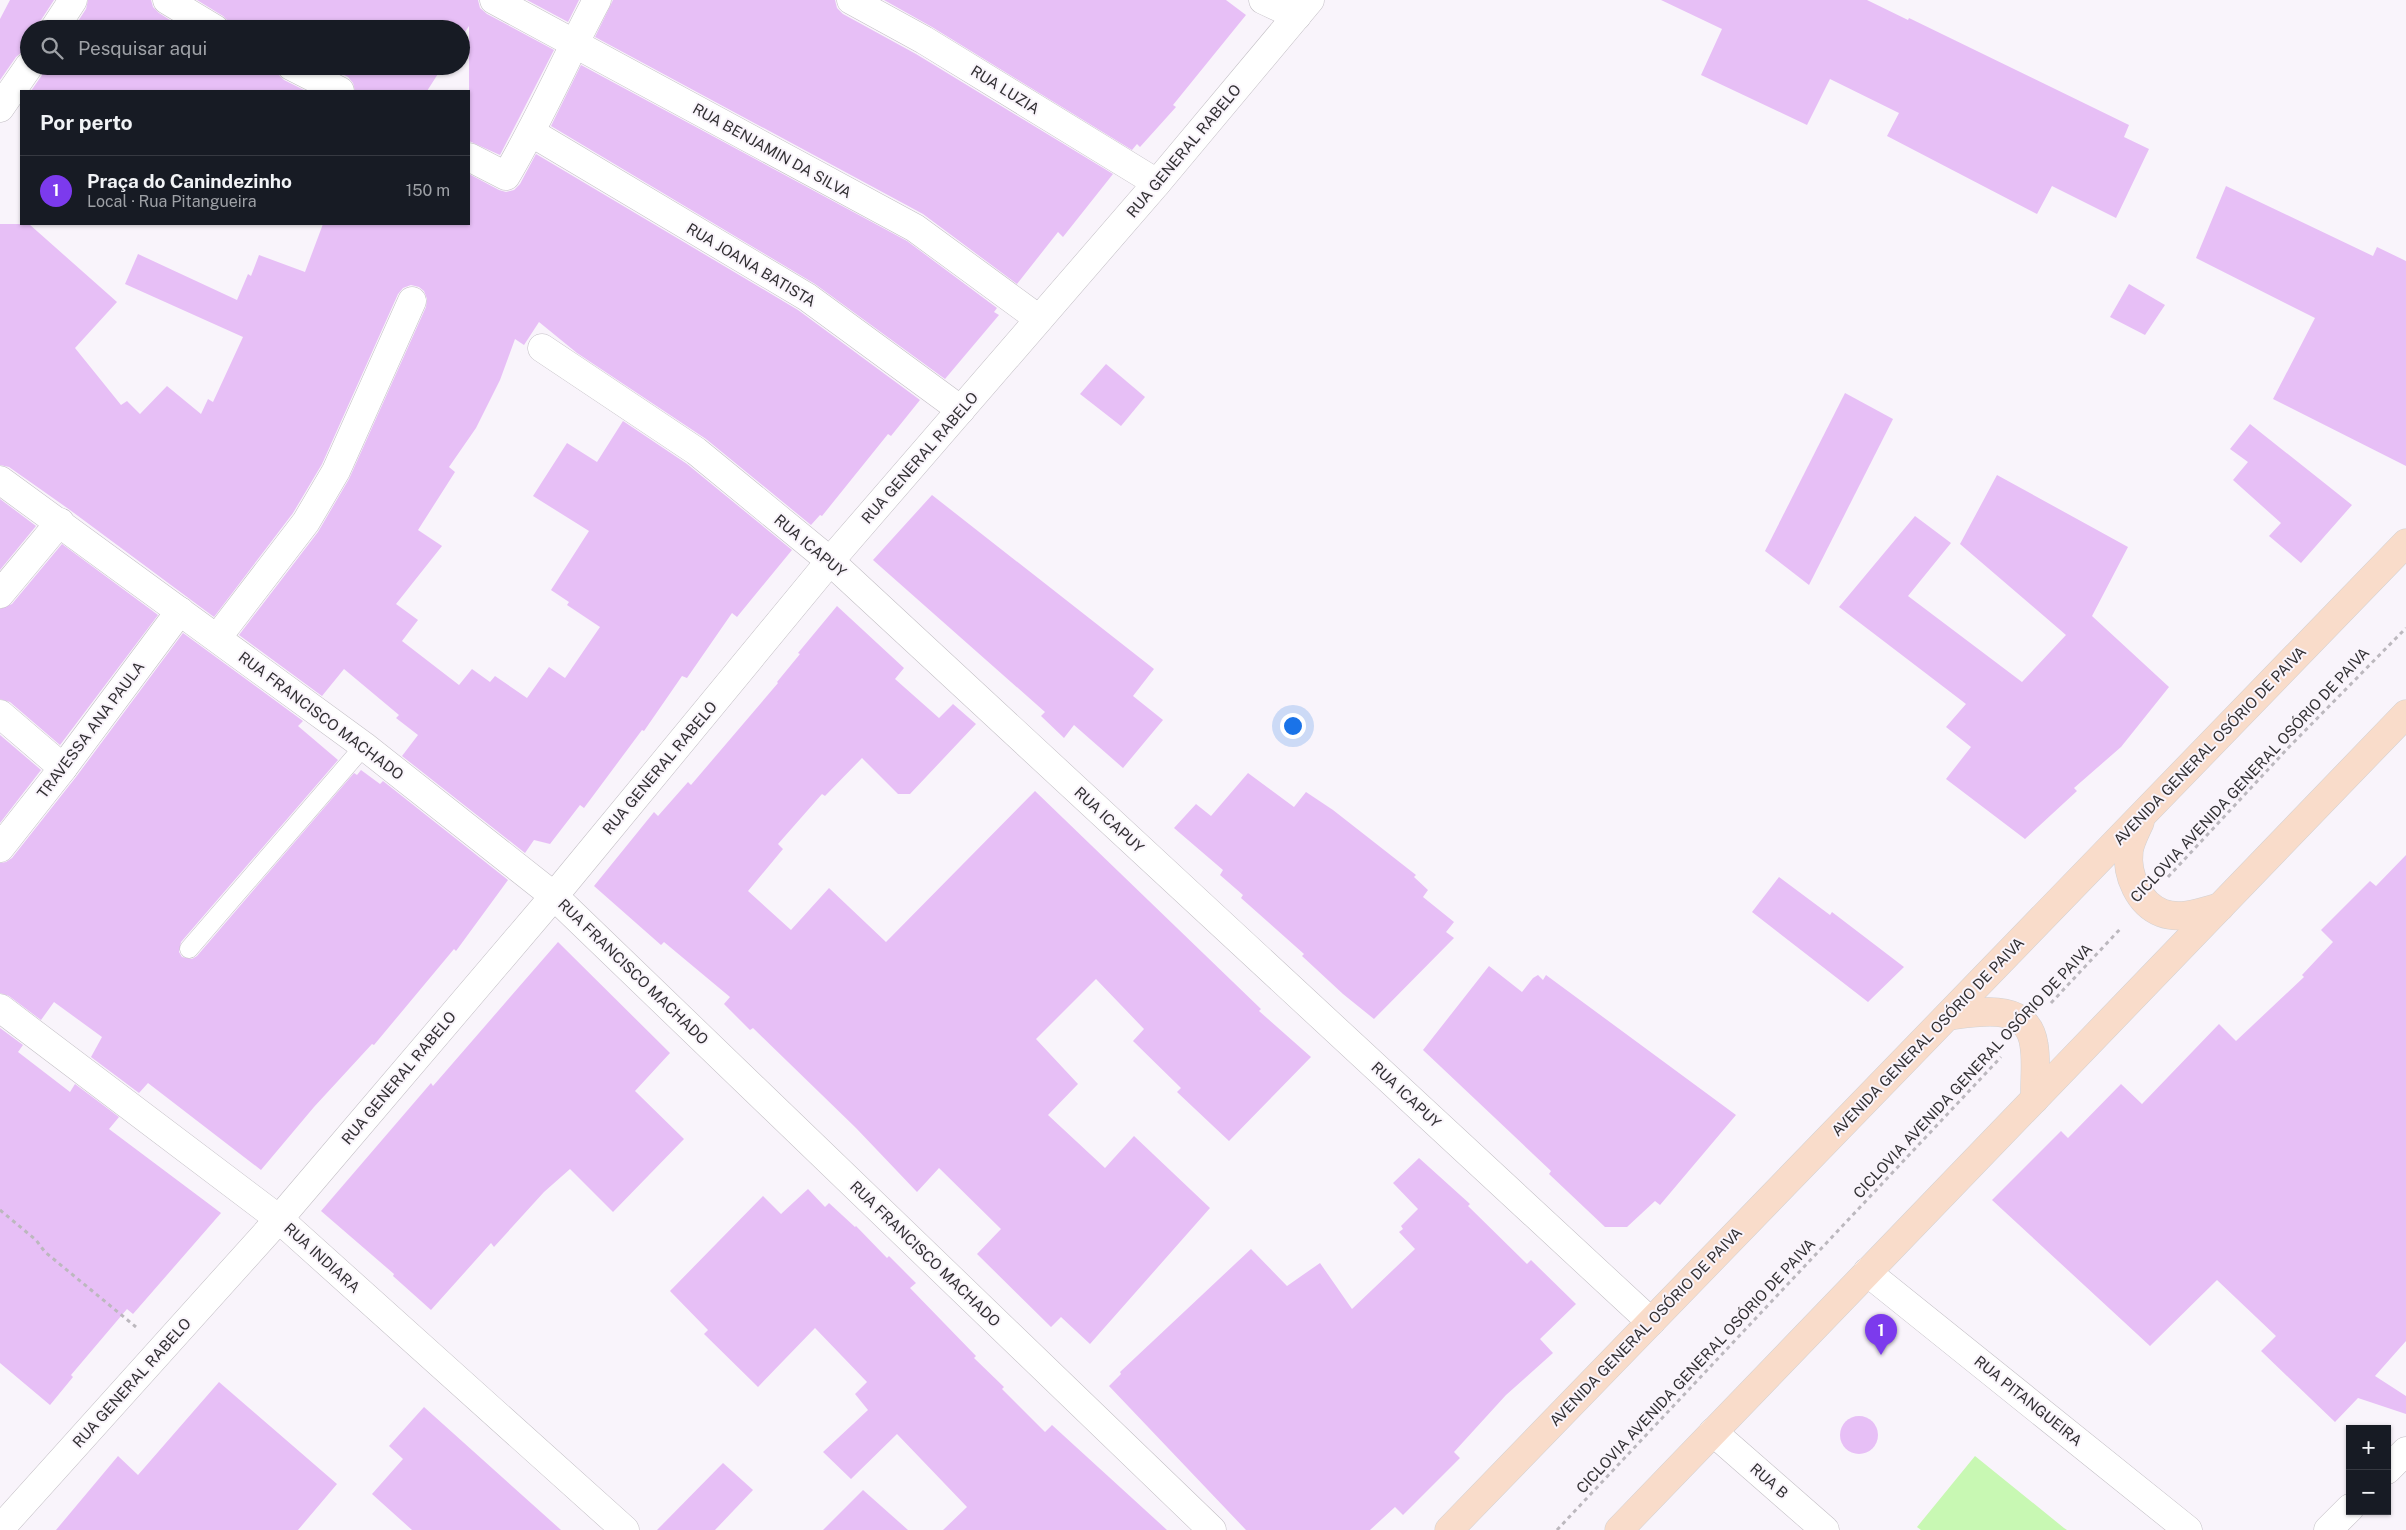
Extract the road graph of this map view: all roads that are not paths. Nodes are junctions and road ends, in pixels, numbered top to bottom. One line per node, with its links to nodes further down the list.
1 (73, 0): 8 (street)
2 (167, 0): 9 (street)
3 (494, 0): 10 (street, RUA BENJAMIN DA SILVA)
4 (597, 0): 10 (street)
5 (851, 0): 17 (street, RUA LUZIA)
6 (1263, 0): 7 (street)
7 (1303, 8): 17 (street, RUA GENERAL RABELO)
8 (60, 20)
9 (199, 20)
10 (574, 43): 15 (street); 19 (street, RUA BENJAMIN DA SILVA)
11 (23, 75): 14 (street)
12 (309, 75): 13 (street)
13 (338, 90)
14 (0, 108)
15 (532, 133): 16 (street); 21 (street, RUA JOANA BATISTA)
16 (470, 158)
17 (1157, 183): 19 (street, RUA GENERAL RABELO)
18 (412, 301): 28 (street)
19 (1039, 319): 21 (street, RUA GENERAL RABELO)
20 (542, 348): 25 (street, RUA ICAPUY)
21 (961, 410): 25 (street, RUA GENERAL RABELO)
22 (0, 480): 23 (street, RUA FRANCISCO MACHADO)
23 (60, 522): 26 (street); 27 (street, RUA FRANCISCO MACHADO)
24 (2406, 543): 33 (main road, AVENIDA GENERAL OSÓRIO DE PAIVA)
25 (830, 561): 35 (street, RUA GENERAL RABELO); 43 (street, RUA ICAPUY)
26 (0, 594)
27 (180, 611): 28 (street, RUA FRANCISCO MACHADO); 32 (street, TRAVESSA ANA PAULA)
28 (217, 638): 31 (street, RUA FRANCISCO MACHADO)
29 (0, 714): 32 (street)
30 (2406, 714): 36 (main road)
31 (364, 746): 35 (street, RUA FRANCISCO MACHADO); 37 (lane)
32 (63, 768): 34 (street, TRAVESSA ANA PAULA)
33 (2142, 816): 36 (main road); 39 (main road, AVENIDA GENERAL OSÓRIO DE PAIVA)
34 (0, 848)
35 (554, 896): 41 (street, RUA GENERAL RABELO); 50 (street, RUA FRANCISCO MACHADO)
36 (2220, 907): 40 (main road)
37 (190, 949)
38 (0, 1008): 41 (street, RUA INDIARA)
39 (1948, 1016): 40 (main road); 43 (main road, AVENIDA GENERAL OSÓRIO DE PAIVA)
40 (2035, 1099): 42 (main road)
41 (279, 1219): 48 (street, RUA GENERAL RABELO); 49 (street, RUA INDIARA)
42 (1867, 1272): 44 (main road); 54 (street, RUA PITANGUEIRA)
43 (1651, 1322): 51 (main road, AVENIDA GENERAL OSÓRIO DE PAIVA)
44 (1713, 1432): 52 (main road); 53 (street, RUA B)
45 (2406, 1451): 46 (street)
46 (2391, 1466)
47 (2346, 1512): 55 (street)
48 (0, 1528)
49 (626, 1530)
50 (1212, 1530)
51 (1449, 1530)
52 (1619, 1530)
53 (1825, 1530)
54 (2188, 1530)
55 (2328, 1530)

